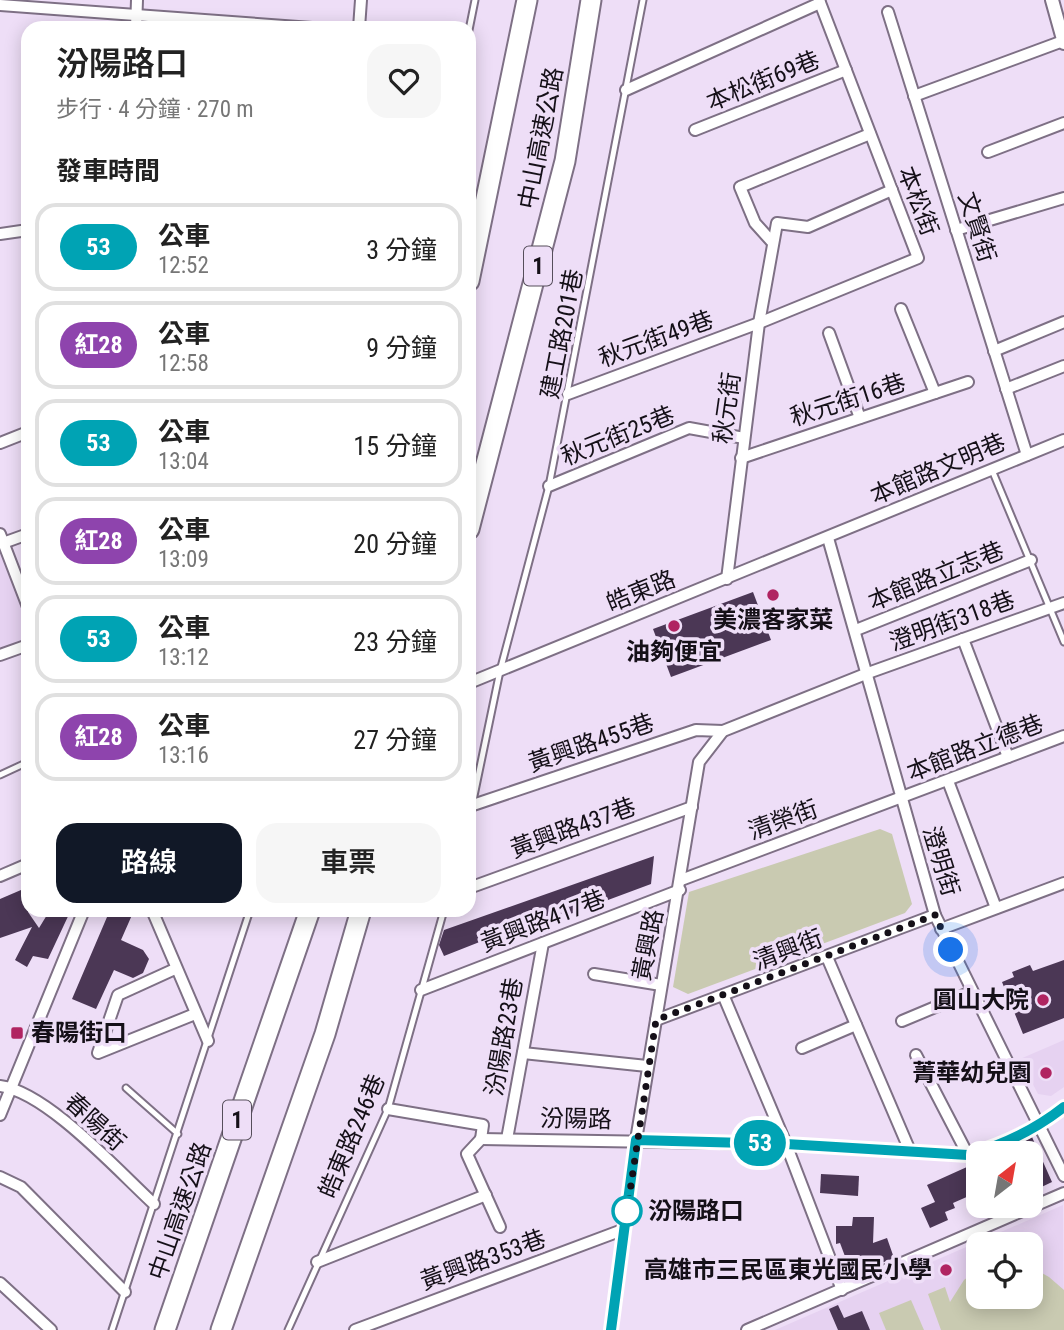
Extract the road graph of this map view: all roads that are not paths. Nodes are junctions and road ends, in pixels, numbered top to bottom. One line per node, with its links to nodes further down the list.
1 (137, 0): 12 (street)
2 (362, 0): 15 (street)
3 (475, 0): 16 (lane)
4 (527, 0): 31 (highway, 中山高速公路)
5 (591, 0): 51 (highway, 中山高速公路 / 1)
6 (643, 0): 19 (lane, 建工路201巷)
7 (1052, 0): 17 (street)
8 (819, 1): 18 (street, 本松街); 19 (street)
9 (0, 5): 10 (street)
10 (79, 6): 12 (street)
11 (888, 12): 20 (street, 文賢街)
12 (136, 15): 13 (street); 14 (street)
13 (136, 21)
14 (217, 21)
15 (360, 21)
16 (471, 21)
17 (1064, 42): 20 (street)
18 (846, 70): 22 (street, 本松街69巷); 23 (street, 本松街)
19 (626, 90): 41 (lane, 建工路201巷)
20 (914, 96): 27 (street, 文賢街)
21 (1064, 123): 24 (street)
22 (695, 130)
23 (870, 134): 25 (street, 本松街); 30 (street)
24 (988, 152)
25 (892, 190): 30 (street); 34 (street, 本松街)
26 (1064, 198): 27 (street)
27 (956, 230): 36 (street, 文賢街)
28 (21, 231): 29 (street)
29 (0, 234)
30 (773, 243): 34 (street, 秋元街)
31 (476, 247)
32 (901, 309): 40 (street)
33 (1064, 322): 36 (street)
34 (759, 323): 41 (street, 秋元街49巷); 44 (street, 秋元街)
35 (829, 333): 42 (street)
36 (994, 351): 39 (street, 文賢街)
37 (1064, 366): 39 (street)
38 (968, 382): 40 (street, 秋元街16巷)
39 (1006, 389): 47 (street, 文賢街)
40 (935, 393): 42 (street, 秋元街16巷)
41 (568, 394): 50 (lane, 建工路201巷)
42 (860, 418): 48 (street, 秋元街16巷)
43 (21, 435): 46 (street)
44 (744, 438): 48 (street, 秋元街); 50 (street, 秋元街25巷)
45 (1064, 440): 47 (street, 本館路文明巷)
46 (0, 443)
47 (1027, 455): 49 (street, 本館路文明巷)
48 (741, 458): 56 (street, 秋元街)
49 (992, 470): 53 (street, 本館路文明巷); 55 (lane)
50 (549, 486): 65 (lane, 建工路201巷)
51 (476, 502)
52 (21, 535): 54 (street)
53 (828, 538): 56 (street, 皓東路); 60 (street, 澄明街)
54 (2, 539): 57 (street)
55 (1031, 561): 59 (lane); 60 (street, 本館路立志巷)
56 (727, 579): 65 (street, 皓東路)
57 (21, 589)
58 (1064, 603): 59 (street)
59 (1050, 608): 61 (street, 澄明街318巷); 62 (lane)
60 (856, 630): 66 (street, 澄明街)
61 (963, 639): 66 (street, 澄明街318巷); 70 (street)
62 (1064, 642)
63 (21, 648): 64 (street)
64 (0, 655)
65 (500, 671): 67 (street, 皓東路); 74 (lane)
66 (868, 673): 68 (street); 75 (street, 澄明街)
67 (476, 680)
68 (723, 731): 76 (street, 黃興路455巷); 77 (street, 黃興路)
69 (1064, 736): 70 (street, 本館路立德巷)
70 (1008, 757): 73 (street, 本館路立德巷)
71 (21, 765): 72 (lane)
72 (0, 775)
73 (948, 781): 75 (street, 本館路立德巷); 83 (street)
74 (476, 790)
75 (900, 799): 82 (street, 清榮街); 84 (street, 澄明街)
76 (476, 804)
77 (692, 807): 81 (street, 黃興路437巷); 82 (street, 黃興路)
78 (21, 867): 79 (street)
79 (0, 876)
80 (1064, 883): 83 (street)
81 (476, 885)
82 (680, 885): 92 (street, 黃興路417巷); 96 (street, 黃興路)
83 (996, 908): 91 (street)
84 (935, 915): 91 (street, 澄明街); 93 (street, 清興街)
85 (81, 917): 109 (street)
86 (155, 917): 94 (street)
87 (248, 917): 104 (lane)
88 (308, 917): 137 (highway, 中山高速公路 / 1)
89 (359, 917): 138 (highway, 1)
90 (442, 917): 97 (lane, 皓東路246巷)
91 (941, 929): 98 (street, 澄明街)
92 (543, 943): 97 (street, 黃興路417巷); 106 (street, 汾陽路23巷)
93 (827, 957): 99 (street, 清興街); 103 (street)
94 (176, 969): 100 (street); 100 (street)
95 (594, 974): 96 (street)
96 (661, 985): 101 (street, 黃興路)
97 (421, 990): 112 (lane, 皓東路246巷)
98 (971, 992): 102 (street); 114 (street, 澄明街)
99 (724, 996): 101 (street, 清興街); 120 (street)
100 (195, 1014): 104 (street)
101 (656, 1020): 108 (street, 黃興路)
102 (902, 1021)
103 (856, 1025): 105 (street); 121 (street)
104 (208, 1041): 115 (lane)
105 (802, 1048)
106 (523, 1053): 108 (street); 117 (street, 汾陽路23巷)
107 (916, 1055): 122 (street)
108 (647, 1066): 118 (street, 黃興路)
109 (6, 1087): 113 (street); 128 (street, 春陽街)
110 (126, 1088): 115 (lane)
111 (1064, 1107): 114 (street, 汾陽路)
112 (388, 1109): 116 (street); 131 (lane, 皓東路246巷)
113 (0, 1115)
114 (1041, 1125): 119 (street, 汾陽路); 124 (street, 澄明街)
115 (178, 1134): 128 (lane)
116 (481, 1139): 117 (street, 汾陽路); 127 (street)
117 (508, 1139): 118 (street, 汾陽路)
118 (636, 1140): 120 (street, 汾陽路); 130 (street, 黃興路)
119 (1007, 1141)
120 (786, 1144): 121 (street, 汾陽路); 133 (street)
121 (910, 1151): 123 (street, 汾陽路)
122 (966, 1151)
123 (966, 1155)
124 (1064, 1176)
125 (0, 1177): 134 (street)
126 (1064, 1193): 133 (street)
127 (485, 1195): 129 (street); 131 (street)
128 (154, 1204): 134 (lane)
129 (500, 1227)
130 (625, 1229): 140 (street, 黃興路353巷); 141 (street, 黃興路)
131 (317, 1262): 139 (lane, 皓東路246巷)
132 (0, 1283): 135 (street)
133 (842, 1290): 142 (street)
134 (125, 1292): 136 (lane)
135 (51, 1330)
136 (112, 1330)
137 (165, 1330)
138 (222, 1330)
139 (288, 1330)
140 (355, 1330)
141 (611, 1330)
142 (747, 1330)

